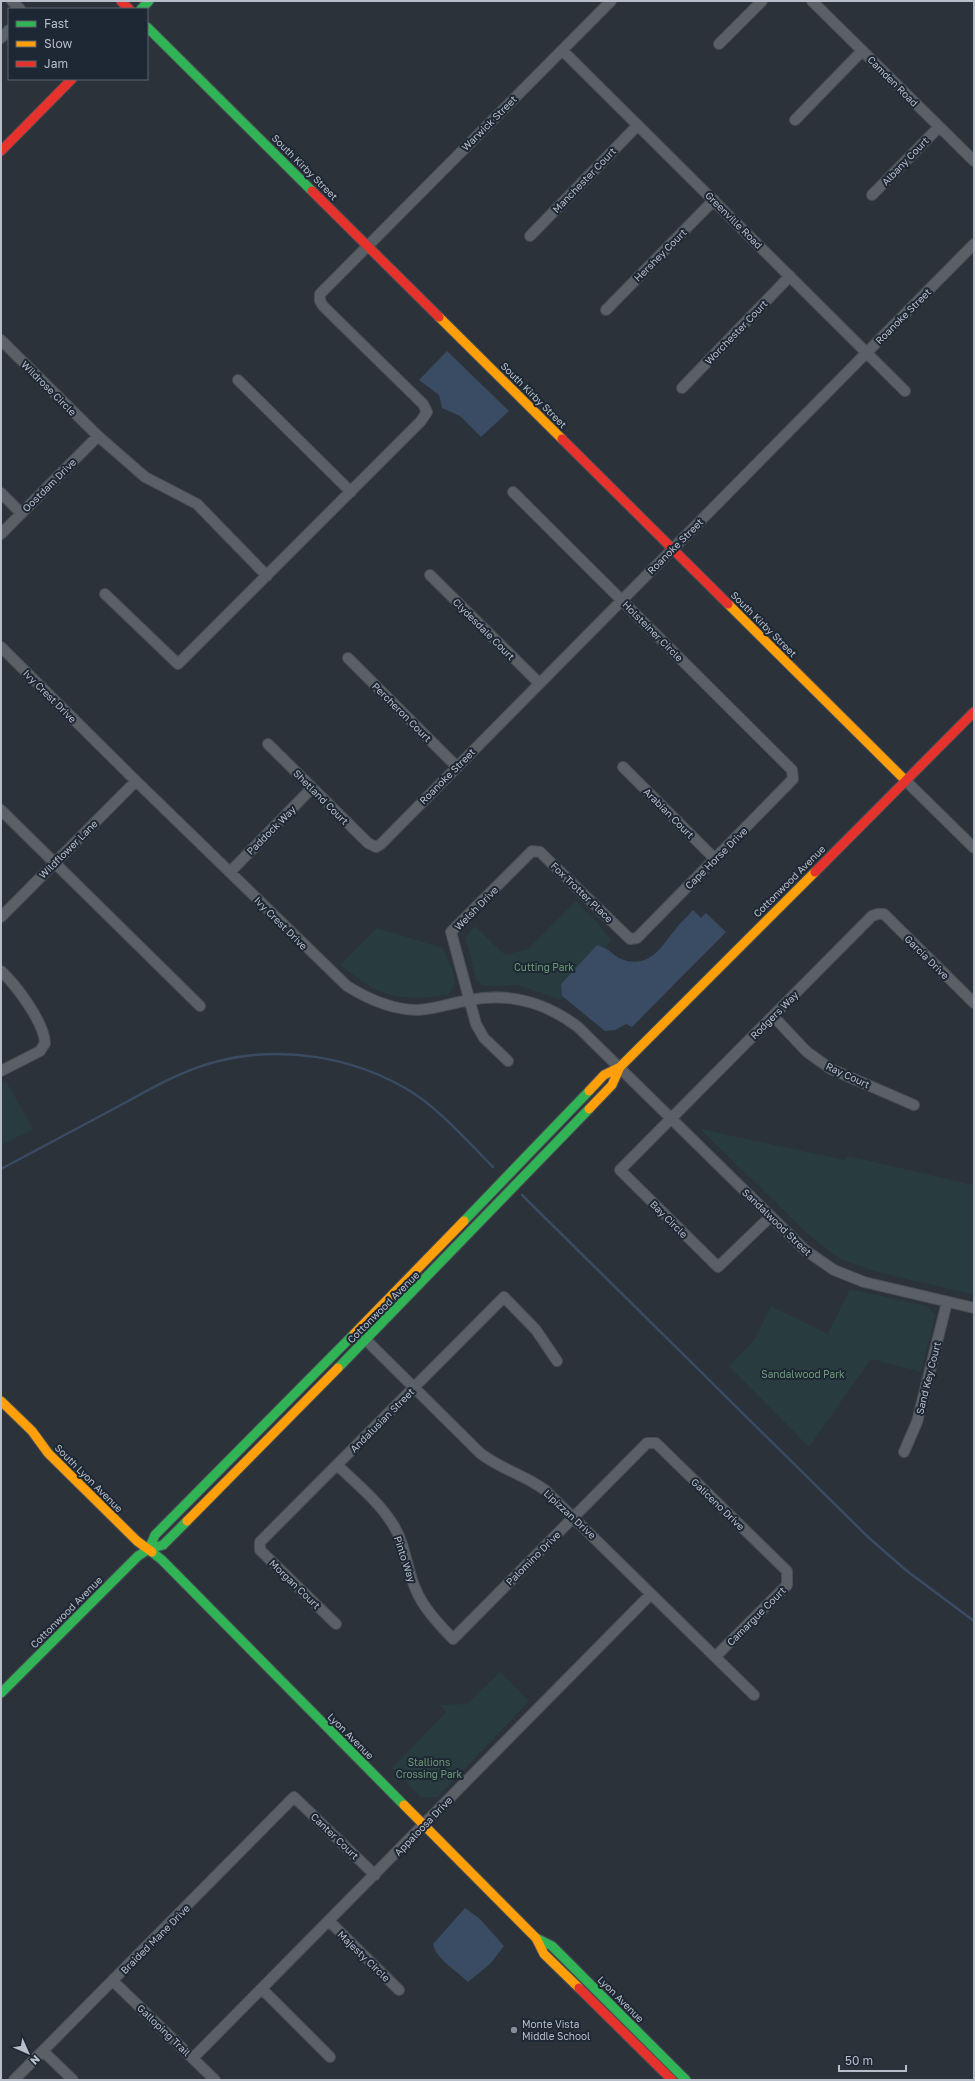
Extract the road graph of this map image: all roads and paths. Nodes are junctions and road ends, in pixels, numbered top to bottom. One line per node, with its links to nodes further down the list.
1 (611, 1): 6 (street, Warwick Street)
2 (762, 1): 5 (street)
3 (812, 1): 7 (street, Camden Road)
4 (148, 28): 18 (street, South Kirby Street)
5 (719, 44)
6 (562, 50): 10 (street, Greenville Road); 18 (street, Warwick Street)
7 (862, 51): 9 (street); 11 (street, Camden Road)
8 (71, 80): 12 (street)
9 (795, 120)
10 (638, 125): 15 (street, Greenville Road); 16 (street, Manchester Court)
11 (939, 127): 13 (street, Camden Road); 14 (street, Albany Court)
12 (1, 151)
13 (974, 161)
14 (872, 195)
15 (714, 200): 19 (street, Greenville Road); 20 (street, Hershey Court)
16 (530, 236)
17 (974, 244): 22 (street, Roanoke Street)
18 (368, 245): 27 (street, Warwick Street); 32 (street, South Kirby Street)
19 (790, 276): 22 (street, Greenville Road); 24 (street, Worchester Court)
20 (606, 310)
21 (1, 340): 26 (street, Wildrose Circle)
22 (866, 352): 25 (street, Greenville Road); 32 (street, Roanoke Street)
23 (238, 380): 27 (street)
24 (682, 388)
25 (905, 391)
26 (98, 436): 30 (street, Oostdam Drive); 34 (street, Wildrose Circle)
27 (350, 492): 34 (street)
28 (513, 492): 36 (street, Holsteiner Circle)
29 (1, 493): 30 (street)
30 (21, 513): 31 (street, Oostdam Drive)
31 (1, 534)
32 (672, 548): 36 (street, Roanoke Street); 45 (street, South Kirby Street)
33 (430, 575): 39 (street, Clydesdale Court)
34 (267, 576): 35 (street)
35 (105, 594)
36 (622, 600): 39 (street, Roanoke Street); 44 (street, Holsteiner Circle)
37 (1, 647): 46 (street, Ivy Crest Drive)
38 (348, 658): 42 (street, Percheron Court)
39 (539, 683): 42 (street, Roanoke Street)
40 (974, 712): 45 (street, Cottonwood Avenue)
41 (268, 744): 47 (street, Shetland Court)
42 (456, 766): 49 (street, Roanoke Street)
43 (623, 767): 52 (street, Arabian Court)
44 (792, 770): 52 (street, Cape Horse Drive)
45 (905, 780): 50 (street); 64 (street, Cottonwood Avenue)
46 (136, 781): 53 (street, Wildflower Lane); 54 (street, Ivy Crest Drive)
47 (312, 788): 49 (street, Shetland Court); 54 (street, Paddock Way)
48 (1, 810): 53 (street)
49 (376, 847)
50 (974, 848)
51 (532, 851): 57 (street, Fox Trotter Place); 59 (street, Welsh Drive)
52 (716, 859): 57 (street, Cape Horse Drive)
53 (54, 863): 56 (street, Wildflower Lane); 61 (street)
54 (230, 872): 59 (street, Ivy Crest Drive)
55 (878, 914): 60 (street, Garcia Drive); 62 (street, Rodgers Way)
56 (1, 917)
57 (630, 938)
58 (1, 971): 65 (street)
59 (469, 1000): 63 (street); 64 (street, Ivy Crest Drive)
60 (974, 1003)
61 (200, 1006)
62 (773, 1016): 66 (street, Ray Court); 67 (street, Rodgers Way)
63 (508, 1061)
64 (620, 1067): 67 (street, Sandalwood Street); 71 (street, Cottonwood Avenue); 72 (street, Cottonwood Avenue)
65 (1, 1071)
66 (914, 1105)
67 (671, 1119): 68 (street, Sandalwood Street); 68 (street, Bay Circle)
68 (770, 1217): 69 (street, Sandalwood Street)
69 (947, 1302): 70 (street, Sandalwood Street); 77 (street, Sand Key Court)
70 (974, 1308)
71 (356, 1331): 72 (street, Lipizzan Drive); 81 (street, Cottonwood Avenue)
72 (366, 1340): 74 (street, Lipizzan Drive); 81 (street, Cottonwood Avenue)
73 (557, 1361): 74 (street, Andalusian Street)
74 (414, 1387): 78 (street, Andalusian Street); 79 (street, Lipizzan Drive)
75 (1, 1401): 81 (street, South Lyon Avenue)
76 (647, 1443): 79 (street, Palomino Drive); 82 (street, Galiceno Drive)
77 (904, 1452)
78 (337, 1465): 80 (street, Andalusian Street); 85 (street, Pinto Way)
79 (574, 1517): 83 (street, Lipizzan Drive); 85 (street, Palomino Drive)
80 (260, 1542): 84 (street, Morgan Court)
81 (149, 1549): 87 (street, Cottonwood Avenue); 90 (street, Lyon Avenue)
82 (787, 1571): 86 (street, Camargue Court)
83 (651, 1594): 86 (street, Lipizzan Drive); 90 (street, Appaloosa Drive)
84 (336, 1624)
85 (453, 1638)
86 (716, 1656): 88 (street, Lipizzan Drive)
87 (1, 1693)
88 (754, 1695)
89 (294, 1797): 91 (street, Canter Court); 94 (street, Braided Mane Drive)
90 (424, 1825): 91 (street, Appaloosa Drive); 93 (street, Lyon Avenue)
91 (375, 1875): 92 (street, Appaloosa Drive)
92 (329, 1922): 95 (street, Appaloosa Drive); 96 (street, Majesty Circle)
93 (536, 1938): 103 (street, Lyon Avenue); 104 (street, Lyon Avenue)
94 (113, 1981): 97 (street, Braided Mane Drive); 99 (street, Galloping Trail)
95 (262, 1989): 98 (street); 99 (street, Appaloosa Drive)
96 (399, 1990)
97 (43, 2051): 100 (street, Braided Mane Drive); 101 (street)
98 (330, 2057)
99 (193, 2058): 102 (street, Galloping Trail)
100 (14, 2080)
101 (73, 2080)
102 (215, 2080)
103 (672, 2080)
104 (686, 2080)

